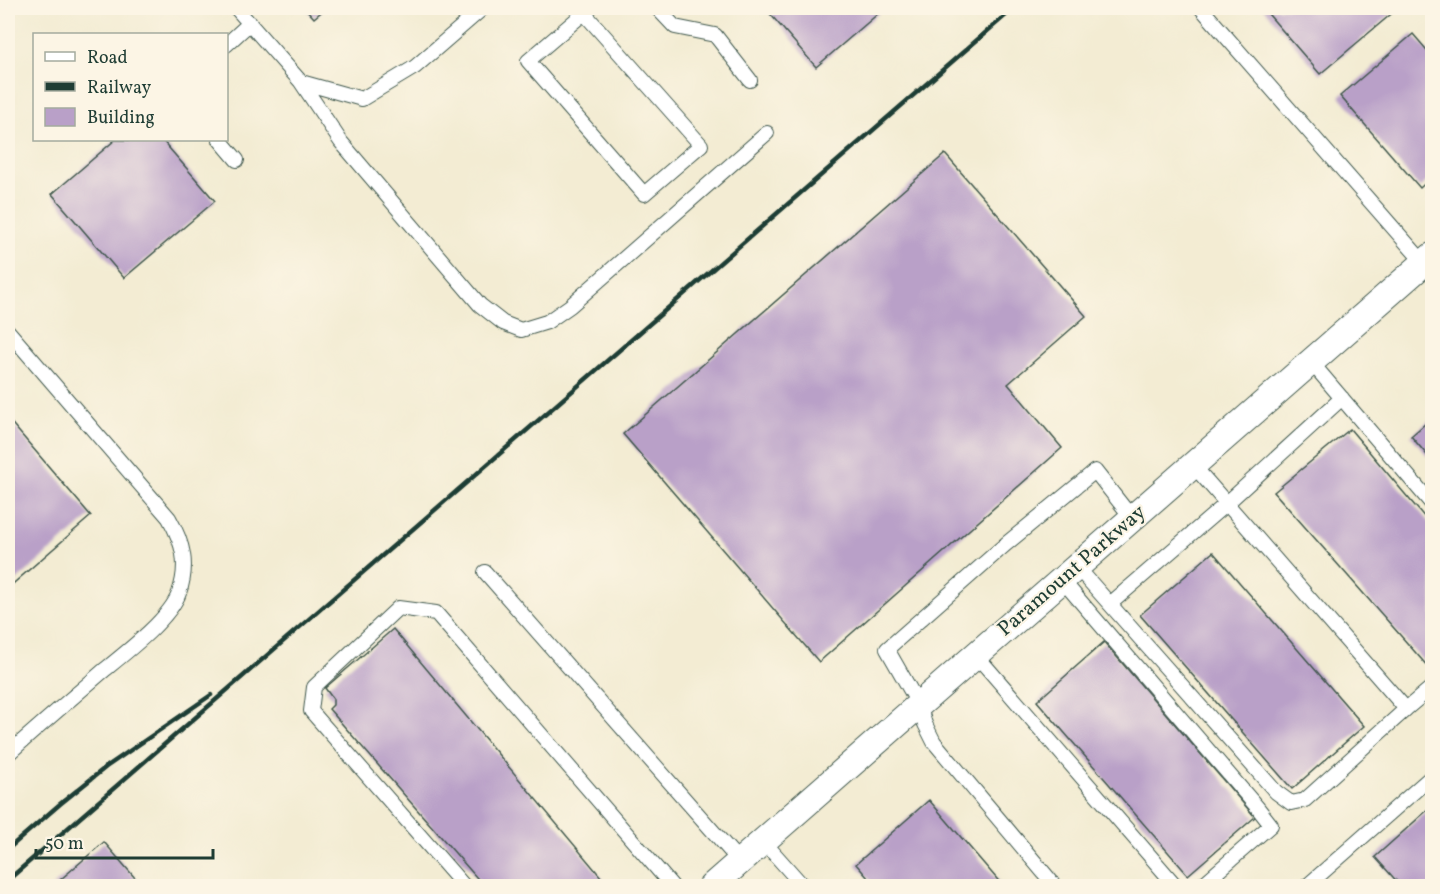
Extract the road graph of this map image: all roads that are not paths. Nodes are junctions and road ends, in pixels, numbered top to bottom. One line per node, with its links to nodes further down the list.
1 (236, 8): 6 (lane)
2 (483, 8): 9 (lane)
3 (657, 8): 8 (lane)
4 (1201, 8): 13 (lane)
5 (587, 10): 5 (lane)
6 (250, 23): 7 (lane); 9 (lane)
7 (228, 43)
8 (750, 80)
9 (301, 82): 10 (lane)
10 (767, 133)
11 (220, 141): 12 (lane)
12 (237, 160)
13 (1429, 259): 15 (street, Paramount Parkway)
14 (8, 331): 28 (lane)
15 (1311, 362): 16 (lane); 17 (street, Paramount Parkway)
16 (1342, 398): 18 (lane); 19 (lane)
17 (1193, 465): 18 (lane); 20 (street, Paramount Parkway)
18 (1226, 504): 23 (lane); 27 (lane)
19 (1432, 504)
20 (1132, 518): 22 (street, Paramount Parkway); 26 (lane)
21 (485, 572): 31 (lane)
22 (1069, 573): 23 (lane); 24 (street, Paramount Parkway); 38 (lane)
23 (1110, 604): 27 (lane)
24 (976, 655): 26 (street, Paramount Parkway); 37 (lane)
25 (1432, 687): 27 (lane)
26 (919, 705): 30 (street, Paramount Parkway); 36 (lane)
27 (1406, 709)
28 (8, 754)
29 (1432, 776): 39 (lane)
30 (763, 841): 31 (street, Paramount Parkway); 35 (lane)
31 (740, 862): 34 (street, Paramount Parkway)
32 (464, 886): 33 (lane)
33 (672, 886)
34 (711, 886)
35 (803, 886)
36 (1055, 886)
37 (1176, 886)
38 (1202, 886)
39 (1307, 886)

